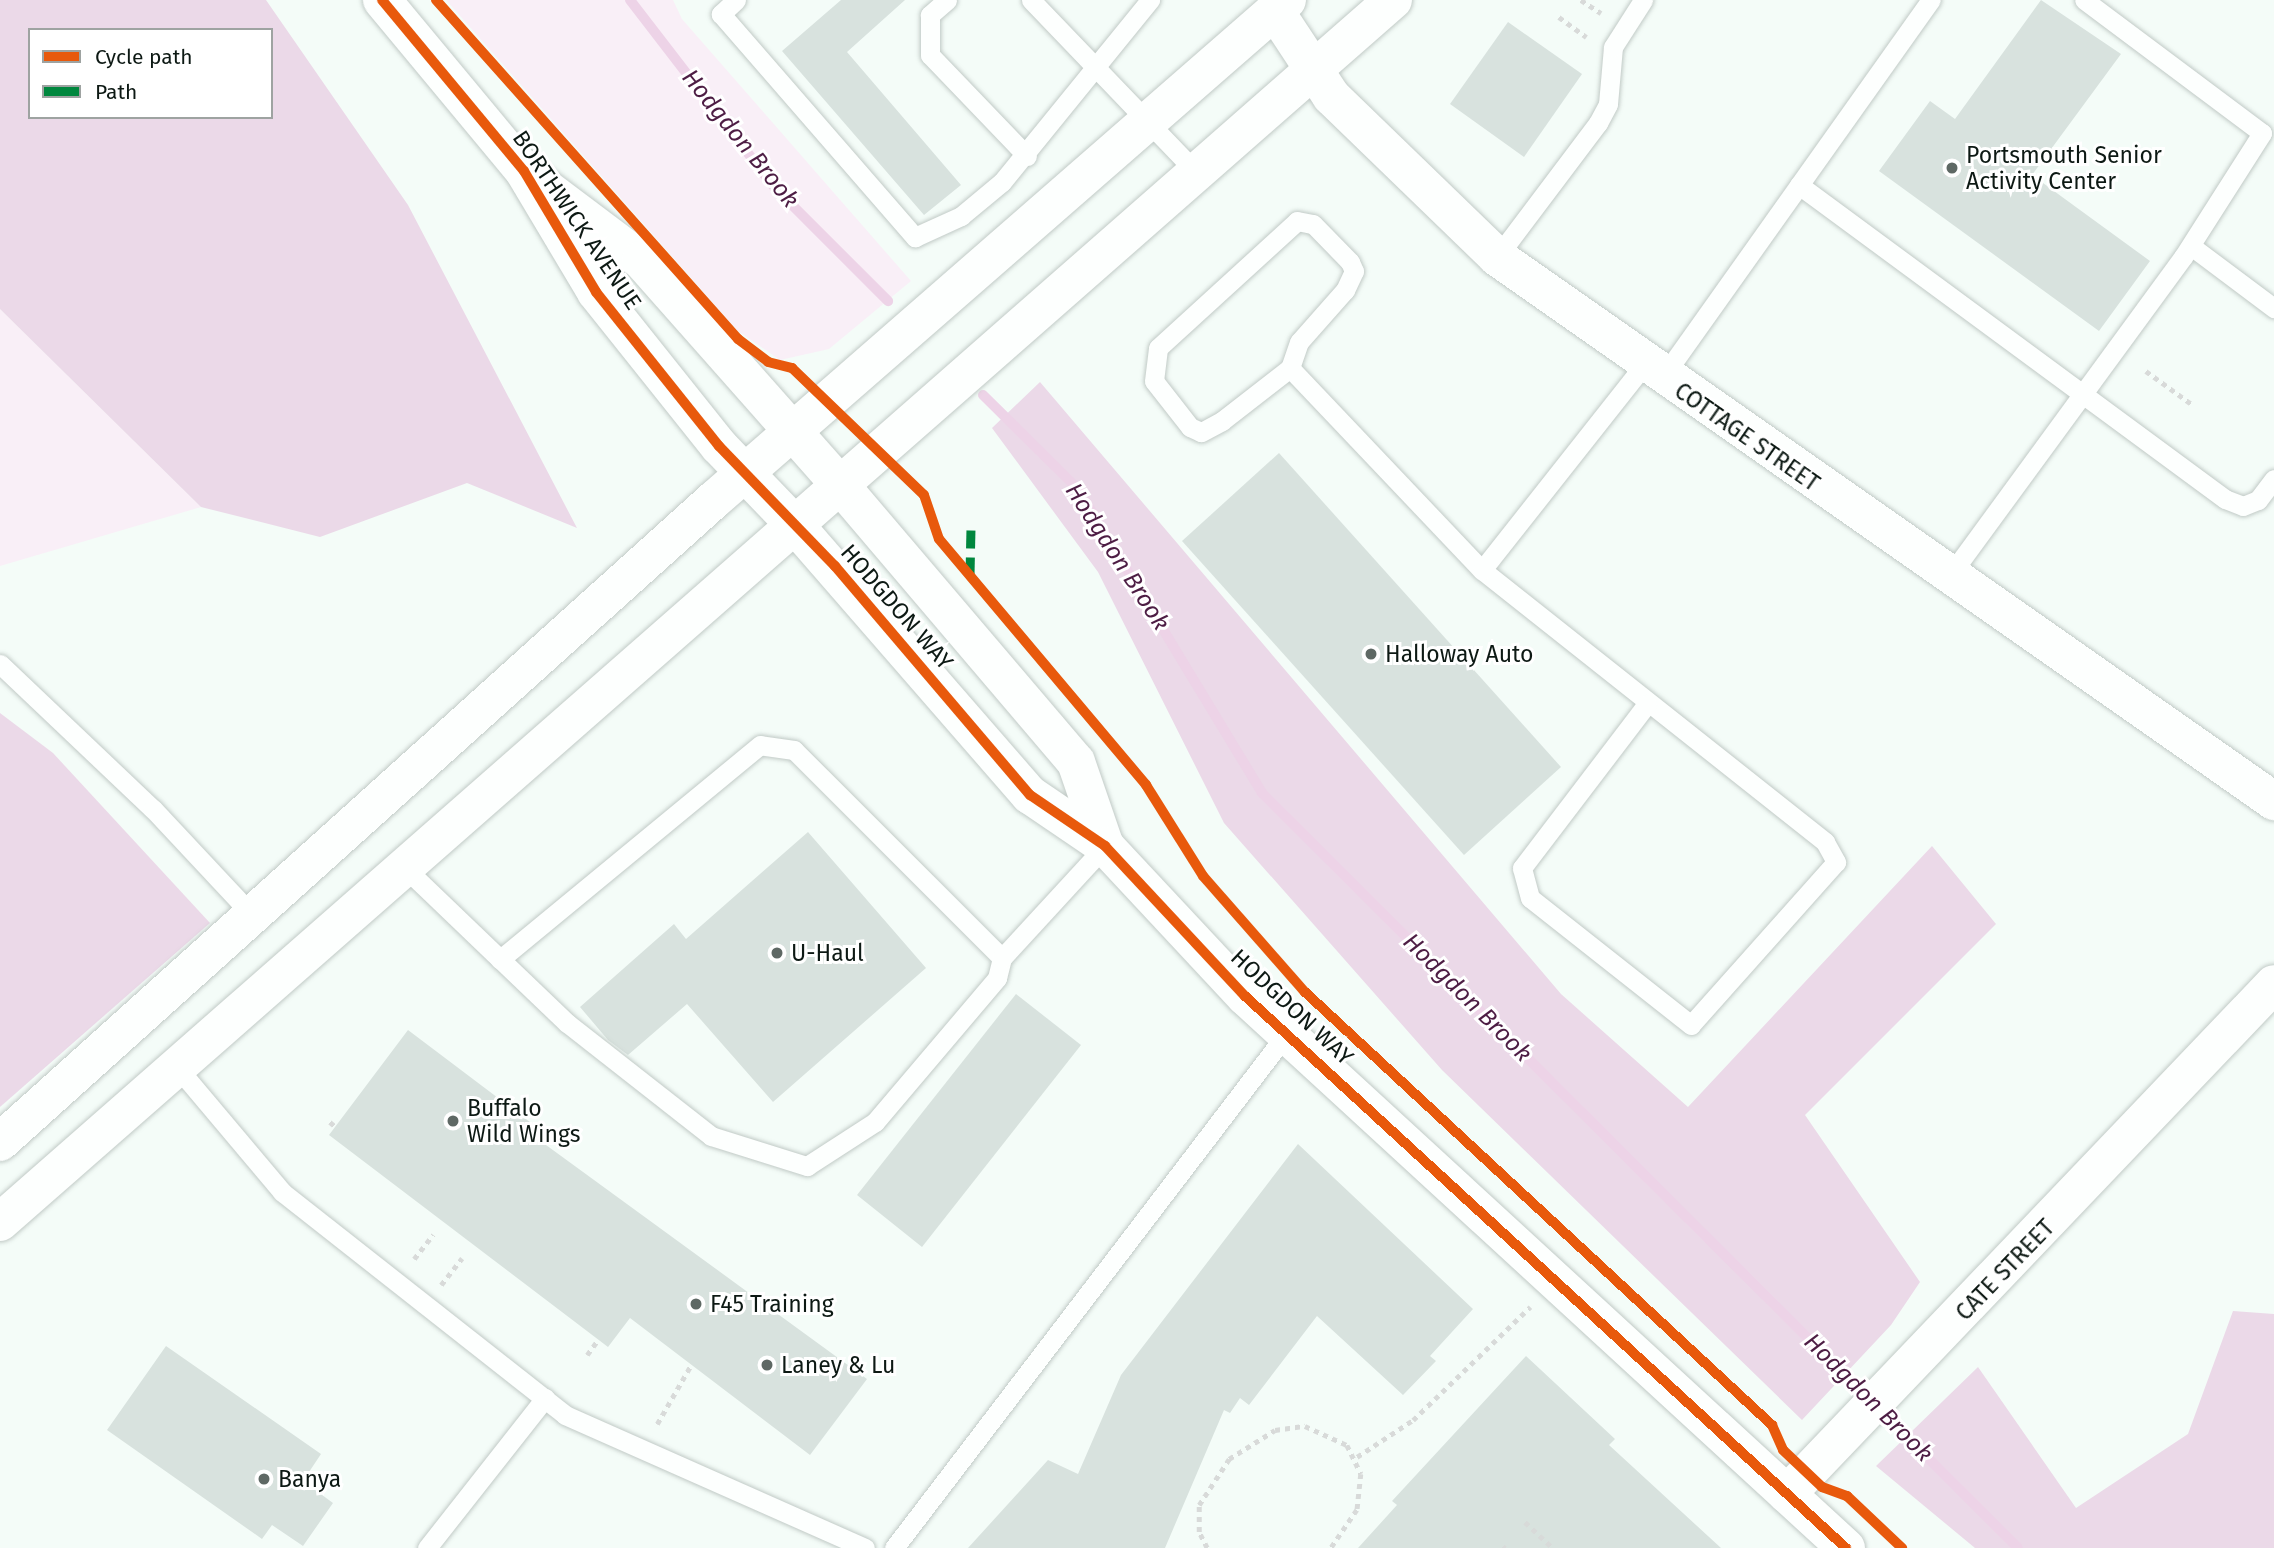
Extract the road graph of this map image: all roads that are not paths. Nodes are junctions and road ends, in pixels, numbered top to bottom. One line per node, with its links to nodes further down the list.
1 (382, 0): 15 (street, BORTHWICK AVENUE)
2 (736, 0): 14 (lane)
3 (947, 0): 14 (lane)
4 (1031, 0): 11 (lane)
5 (1150, 0): 11 (lane)
6 (1392, 0): 12 (street)
7 (1643, 0): 19 (lane)
8 (1931, 0): 17 (lane)
9 (2084, 0): 18 (lane)
10 (1276, 4): 12 (street, COTTAGE STREET); 13 (street)
11 (1098, 69): 13 (lane); 14 (lane)
12 (1313, 70): 16 (street); 19 (street, COTTAGE STREET)
13 (1148, 122): 16 (lane); 24 (street)
14 (1027, 156)
15 (524, 171): 24 (street, BORTHWICK AVENUE); 25 (street, BORTHWICK AVENUE)
16 (1196, 172): 27 (street)
17 (1799, 185): 22 (lane); 23 (lane)
18 (2190, 246): 20 (lane); 23 (lane)
19 (1497, 257): 22 (street, COTTAGE STREET)
20 (2274, 308)
21 (1290, 368): 21 (lane); 29 (lane)
22 (1653, 371): 29 (lane); 30 (street, COTTAGE STREET)
23 (2083, 389): 26 (lane); 30 (lane)
24 (792, 432): 25 (street); 27 (street, BORTHWICK AVENUE)
25 (745, 472): 28 (street, BORTHWICK AVENUE); 36 (street)
26 (2274, 479)
27 (841, 486): 28 (street); 34 (street, HODGDON WAY)
28 (796, 525): 34 (street, HODGDON WAY); 35 (street)
29 (1482, 570): 32 (lane)
30 (1948, 578): 33 (street, COTTAGE STREET)
31 (0, 664): 36 (lane)
32 (1647, 704): 32 (lane)
33 (2274, 801)
34 (1105, 846): 37 (lane); 40 (street, HODGDON WAY)
35 (404, 867): 38 (lane); 41 (street)
36 (254, 917): 42 (street)
37 (1002, 958): 38 (lane); 38 (lane)
38 (500, 959)
39 (2274, 985): 45 (street, CATE STREET)
40 (1287, 1034): 45 (street, HODGDON WAY); 48 (lane)
41 (176, 1066): 43 (street); 44 (lane)
42 (0, 1142)
43 (0, 1222)
44 (545, 1398): 46 (lane); 47 (lane)
45 (1787, 1494): 49 (street)
46 (427, 1548)
47 (865, 1548)
48 (894, 1548)
49 (1846, 1548)

